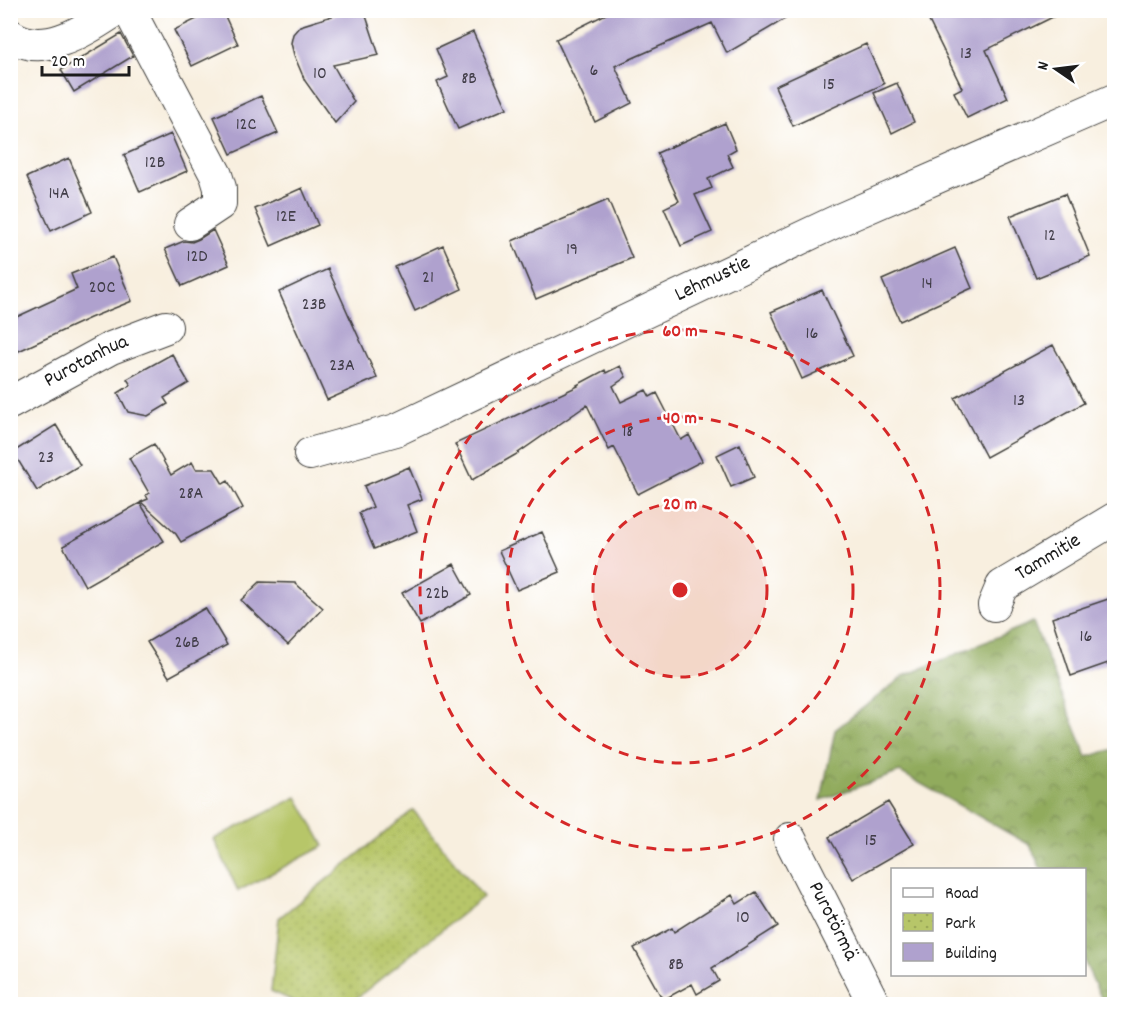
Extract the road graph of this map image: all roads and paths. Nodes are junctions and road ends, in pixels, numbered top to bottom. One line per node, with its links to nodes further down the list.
1 (116, 10): 3 (street)
2 (129, 10): 5 (street)
3 (10, 35)
4 (1114, 100): 8 (street, Lehmustie)
5 (190, 224)
6 (166, 327): 7 (street, Purotanhua)
7 (10, 403)
8 (310, 454)
9 (1114, 519): 10 (street, Tammitie)
10 (994, 605)
11 (789, 839): 12 (street, Purotörmä)
12 (874, 1005)

